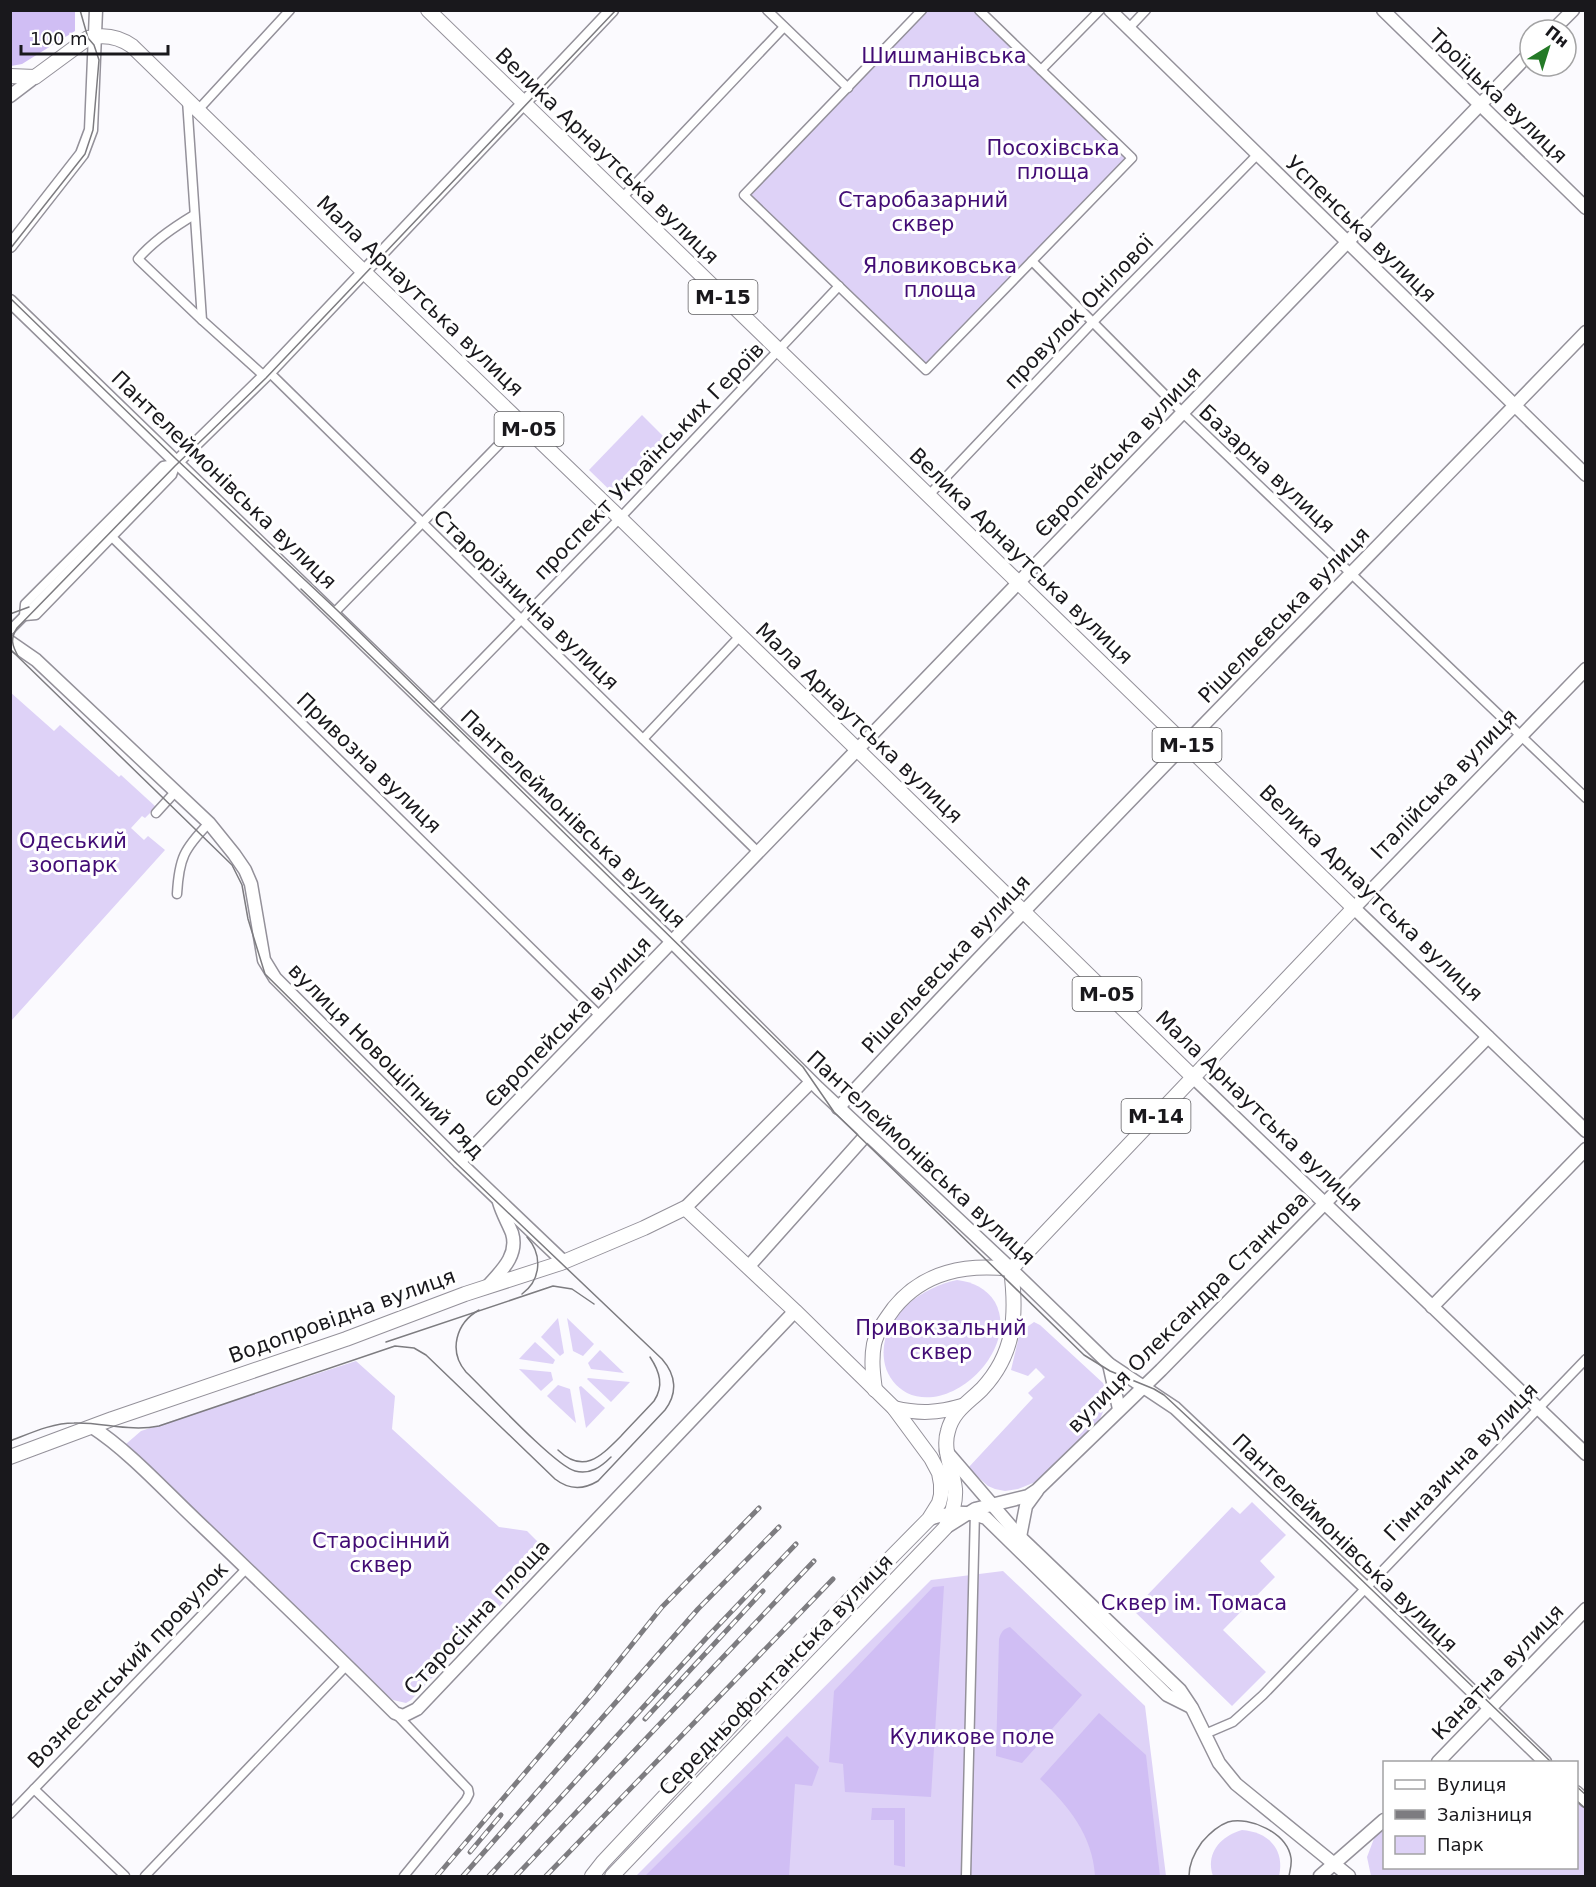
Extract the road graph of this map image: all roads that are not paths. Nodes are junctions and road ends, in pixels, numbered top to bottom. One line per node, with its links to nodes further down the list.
1 (96, 10): 14 (main road)
2 (290, 10): 24 (street)
3 (428, 10): 22 (main road, Велика Арнаутська вулиця / М-15)
4 (612, 10): 22 (main road)
5 (767, 10): 12 (street)
6 (922, 10): 19 (street)
7 (979, 10): 16 (street)
8 (1100, 10): 16 (street)
9 (1110, 10): 13 (main road, Успенська вулиця)
10 (1146, 10): 13 (street)
11 (1383, 10): 23 (main road, Троїцька вулиця)
12 (784, 27): 19 (street); 26 (street)
13 (1129, 28): 25 (main road, Успенська вулиця)
14 (97, 36): 18 (main road); 21 (main road, Мала Арнаутська вулиця / М-05); 30 (main road)
15 (1518, 65): 23 (main road, Європейська вулиця)
16 (1041, 70): 31 (street)
17 (10, 76): 18 (main road)
18 (35, 77): 20 (main road)
19 (848, 88): 33 (street)
20 (10, 96)
21 (187, 98): 24 (main road, Мала Арнаутська вулиця / М-05); 28 (street)
22 (524, 104): 26 (main road, Велика Арнаутська вулиця / М-15); 32 (main road)
23 (1479, 104): 27 (main road, Троїцька вулиця); 29 (main road, Європейська вулиця)
24 (198, 110): 32 (main road, Мала Арнаутська вулиця / М-05)
25 (1258, 154): 29 (main road, Успенська вулиця); 36 (street, провулок Онілової)
26 (621, 199): 38 (main road, Велика Арнаутська вулиця / М-15)
27 (1586, 208)
28 (194, 215): 35 (street); 35 (street)
29 (1347, 242): 40 (main road, Успенська вулиця); 41 (main road, Європейська вулиця)
30 (10, 246)
31 (1032, 261): 33 (street); 36 (street, Базарна вулиця)
32 (364, 272): 39 (main road); 42 (main road, Мала Арнаутська вулиця / М-05)
33 (839, 286): 38 (street, проспект Українських Героїв)
34 (10, 301): 43 (main road, Пантелеймонівська вулиця)
35 (202, 320): 39 (street, Старорізнична вулиця)
36 (1092, 323): 41 (street, Базарна вулиця); 45 (street, провулок Онілової)
37 (1586, 332): 40 (main road, Рішельєвська вулиця)
38 (779, 351): 45 (main road, Велика Арнаутська вулиця / М-15); 46 (street, проспект Українських Героїв)
39 (269, 372): 43 (main road); 47 (street, Старорізнична вулиця)
40 (1514, 405): 44 (main road, Успенська вулиця); 49 (main road, Рішельєвська вулиця)
41 (1183, 413): 49 (street, Базарна вулиця); 50 (main road, Європейська вулиця)
42 (521, 422): 46 (main road, Мала Арнаутська вулиця / М-05); 47 (street)
43 (176, 463): 48 (street); 51 (main road, Пантелеймонівська вулиця); 52 (street)
44 (1586, 475)
45 (928, 496): 50 (main road, Велика Арнаутська вулиця / М-15)
46 (620, 518): 53 (street, проспект Українських Героїв); 55 (main road, Мала Арнаутська вулиця / М-05)
47 (422, 524): 51 (street); 53 (street, Старорізнична вулиця)
48 (112, 537): 52 (street); 72 (street, Привозна вулиця)
49 (1352, 573): 59 (street, Базарна вулиця); 61 (main road, Рішельєвська вулиця)
50 (1019, 583): 61 (main road, Велика Арнаутська вулиця / М-15); 62 (main road, Європейська вулиця)
51 (334, 613): 58 (main road, Пантелеймонівська вулиця)
52 (24, 616): 54 (street)
53 (520, 620): 58 (street, проспект Українських Героїв); 60 (street, Старорізнична вулиця)
54 (10, 630)
55 (740, 636): 60 (street); 62 (main road, Мала Арнаутська вулиця / М-05)
56 (10, 642): 63 (main road, вулиця Новощіпний Ряд)
57 (1586, 669): 59 (main road, Італійська вулиця / М-14)
58 (433, 710): 71 (main road, Пантелеймонівська вулиця)
59 (1521, 735): 64 (street, Базарна вулиця); 69 (main road, Італійська вулиця / М-14)
60 (643, 739): 67 (street, Старорізнична вулиця)
61 (1186, 744): 69 (main road, Велика Арнаутська вулиця / М-15); 70 (main road, Рішельєвська вулиця)
62 (858, 751): 67 (main road, Європейська вулиця); 70 (main road, Мала Арнаутська вулиця / М-05)
63 (174, 793): 65 (street); 66 (main road, вулиця Новощіпний Ряд)
64 (1586, 798)
65 (156, 813)
66 (207, 825): 68 (street); 80 (main road, вулиця Новощіпний Ряд)
67 (759, 853): 71 (main road, Європейська вулиця)
68 (177, 894)
69 (1354, 908): 73 (main road, Велика Арнаутська вулиця); 74 (main road, Італійська вулиця / М-14)
70 (1022, 912): 74 (main road, Мала Арнаутська вулиця / М-05); 76 (main road, Рішельєвська вулиця)
71 (672, 943): 72 (main road, Європейська вулиця); 75 (main road, Пантелеймонівська вулиця)
72 (600, 1016): 80 (main road, Європейська вулиця)
73 (1488, 1037): 77 (main road, Велика Арнаутська вулиця); 82 (main road, вулиця Олександра Станкова)
74 (1193, 1077): 82 (main road, Мала Арнаутська вулиця / М-05); 86 (main road, Італійська вулиця / М-14)
75 (811, 1082): 76 (main road, Пантелеймонівська вулиця); 83 (main road)
76 (838, 1108): 78 (main road, Пантелеймонівська вулиця)
77 (1586, 1131)
78 (867, 1134): 85 (main road); 86 (main road, Пантелеймонівська вулиця)
79 (1586, 1149): 88 (main road)
80 (459, 1162): 81 (main road, вулиця Новощіпний Ряд)
81 (497, 1198): 84 (main road, вулиця Новощіпний Ряд); 87 (main road, вулиця Новощіпний Ряд)
82 (1324, 1203): 88 (main road, Мала Арнаутська вулиця / М-05); 92 (main road, вулиця Олександра Станкова)
83 (685, 1208): 84 (main road, Водопровідна вулиця); 85 (main road)
84 (564, 1262): 87 (main road, Водопровідна вулиця)
85 (749, 1266): 89 (main road)
86 (1011, 1269): 91 (main road, Пантелеймонівська вулиця); 93 (main road); 94 (main road)
87 (487, 1287): 98 (main road, Водопровідна вулиця)
88 (1432, 1307): 96 (main road, Мала Арнаутська вулиця / М-05)
89 (795, 1311): 93 (main road); 116 (main road, Старосінна площа)
90 (1586, 1359): 96 (street, Гімназична вулиця)
91 (1109, 1364): 92 (main road, Пантелеймонівська вулиця); 97 (main road)
92 (1143, 1388): 97 (main road, вулиця Олександра Станкова); 111 (main road, Пантелеймонівська вулиця)
93 (875, 1390): 95 (main road)
94 (962, 1406): 95 (main road); 99 (main road)
95 (894, 1408): 106 (main road)
96 (1538, 1408): 100 (main road, Мала Арнаутська вулиця); 111 (street, Гімназична вулиця)
97 (1119, 1409): 102 (main road, вулиця Олександра Станкова)
98 (92, 1427): 101 (main road, Водопровідна вулиця); 110 (main road, Старосінна площа)
99 (946, 1451): 103 (main road); 104 (main road)
100 (1586, 1454)
101 (10, 1457)
102 (1037, 1490): 103 (main road, вулиця Олександра Станкова); 108 (main road)
103 (993, 1504): 105 (main road, вулиця Олександра Станкова); 108 (main road)
104 (953, 1512): 105 (main road); 106 (main road); 107 (main road)
105 (972, 1512): 107 (main road, Середньофонтанська вулиця); 109 (main road); 129 (street)
106 (929, 1520): 127 (main road, Середньофонтанська вулиця)
107 (945, 1528): 128 (main road, Середньофонтанська вулиця)
108 (1020, 1537): 109 (main road); 114 (main road)
109 (1018, 1551): 114 (main road)
110 (248, 1568): 113 (main road, Старосінна площа); 120 (street, Вознесенський провулок)
111 (1366, 1588): 115 (main road, Пантелеймонівська вулиця); 117 (street, Гімназична вулиця)
112 (1586, 1609): 115 (main road, Канатна вулиця)
113 (347, 1665): 116 (main road, Старосінна площа); 125 (street)
114 (1192, 1708): 117 (main road)
115 (1488, 1709): 118 (main road, Канатна вулиця); 119 (main road, Пантелеймонівська вулиця)
116 (395, 1713): 126 (street)
117 (1205, 1734): 123 (main road)
118 (1439, 1761)
119 (1544, 1761)
120 (34, 1789): 121 (street, Вознесенський провулок); 124 (street)
121 (10, 1814)
122 (1383, 1821): 123 (main road)
123 (1333, 1863): 130 (main road); 131 (main road)
124 (124, 1876)
125 (145, 1876)
126 (404, 1876)
127 (592, 1876)
128 (612, 1876)
129 (966, 1876)
130 (1320, 1876)
131 (1349, 1876)

